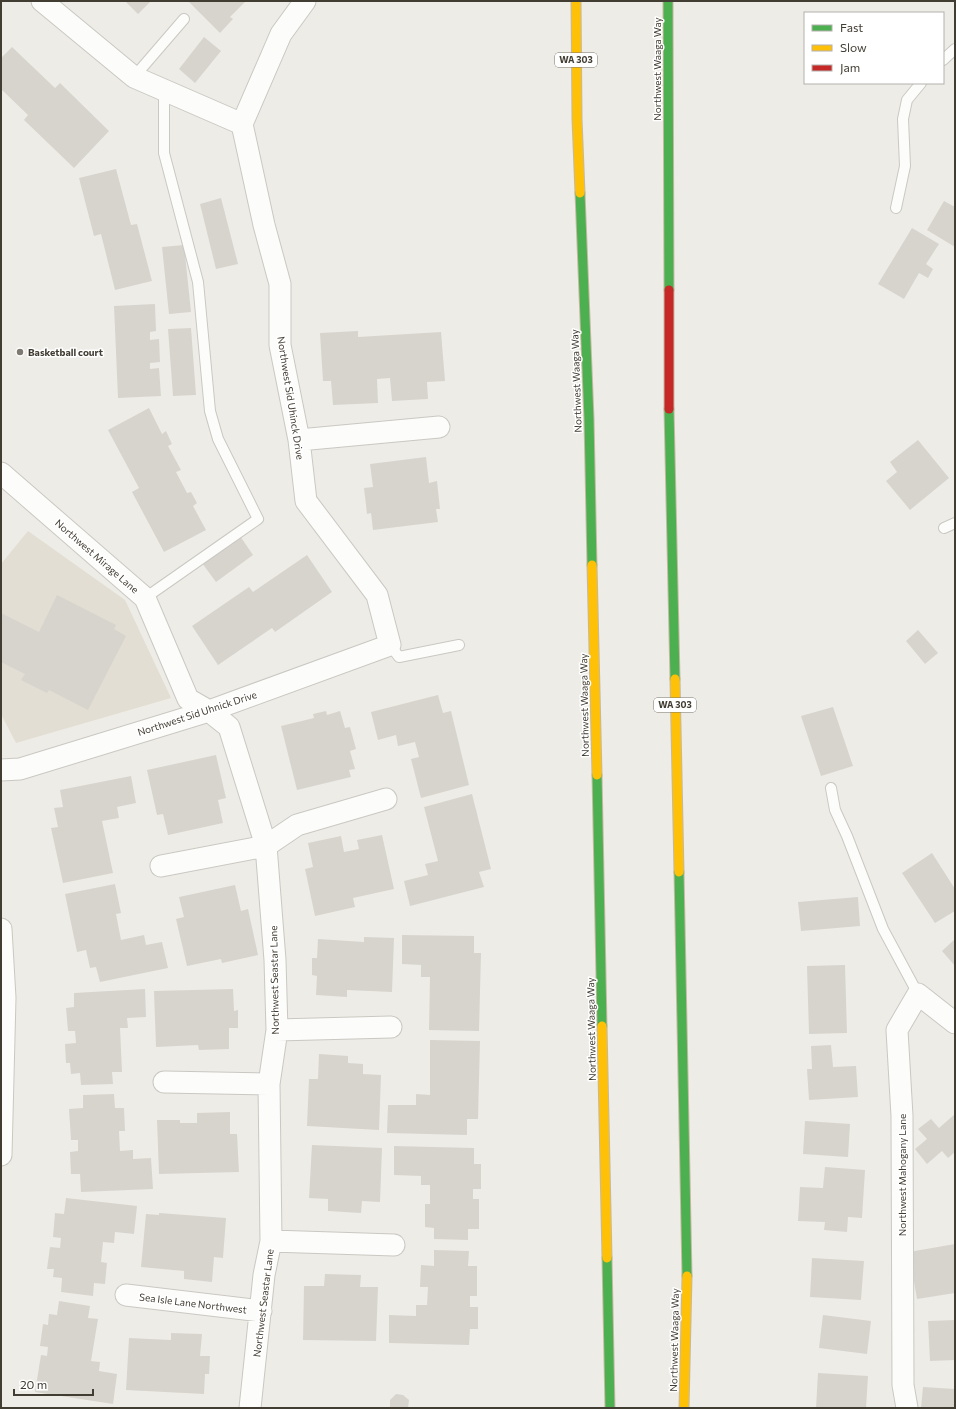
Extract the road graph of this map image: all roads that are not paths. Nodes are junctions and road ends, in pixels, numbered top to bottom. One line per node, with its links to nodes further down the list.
1 (42, 1): 9 (street)
2 (306, 1): 13 (street)
3 (576, 1): 12 (highway, Northwest Waaga Way / WA 303)
4 (668, 1): 43 (highway, Northwest Waaga Way / WA 303)
5 (184, 19): 9 (lane)
6 (567, 32): 12 (highway)
7 (955, 49): 8 (lane)
8 (944, 59)
9 (134, 77): 11 (street)
10 (920, 84): 14 (lane)
11 (164, 91): 13 (street); 20 (lane)
12 (577, 119): 42 (highway, Northwest Waaga Way / WA 303)
13 (242, 124): 16 (street, Northwest Sid Uhinck Drive)
14 (896, 208)
15 (438, 427): 16 (street)
16 (300, 440): 21 (street, Northwest Sid Uhinck Drive)
17 (1, 473): 20 (street, Northwest Mirage Lane)
18 (955, 523): 19 (lane)
19 (944, 528)
20 (146, 598): 23 (street, Northwest Mirage Lane)
21 (390, 645): 22 (lane); 23 (street, Northwest Sid Uhnick Drive)
22 (459, 645)
23 (209, 711): 24 (street, Northwest Sid Uhnick Drive); 27 (street, Northwest Seastar Lane)
24 (1, 770)
25 (831, 788): 30 (lane)
26 (386, 799): 27 (street)
27 (266, 846): 28 (street); 33 (street, Northwest Seastar Lane)
28 (161, 866)
29 (1, 929): 36 (street)
30 (918, 994): 31 (street); 44 (street, Northwest Mahogany Lane)
31 (955, 1023)
32 (391, 1027): 33 (street)
33 (276, 1030): 35 (street, Northwest Seastar Lane)
34 (164, 1082): 35 (street)
35 (269, 1084): 37 (street, Northwest Seastar Lane)
36 (1, 1155)
37 (271, 1241): 38 (street); 40 (street, Northwest Seastar Lane)
38 (394, 1245)
39 (126, 1295): 40 (street, Sea Isle Lane Northwest)
40 (261, 1311): 41 (street, Northwest Seastar Lane)
41 (250, 1408)
42 (610, 1408)
43 (684, 1408)
44 (907, 1408)

